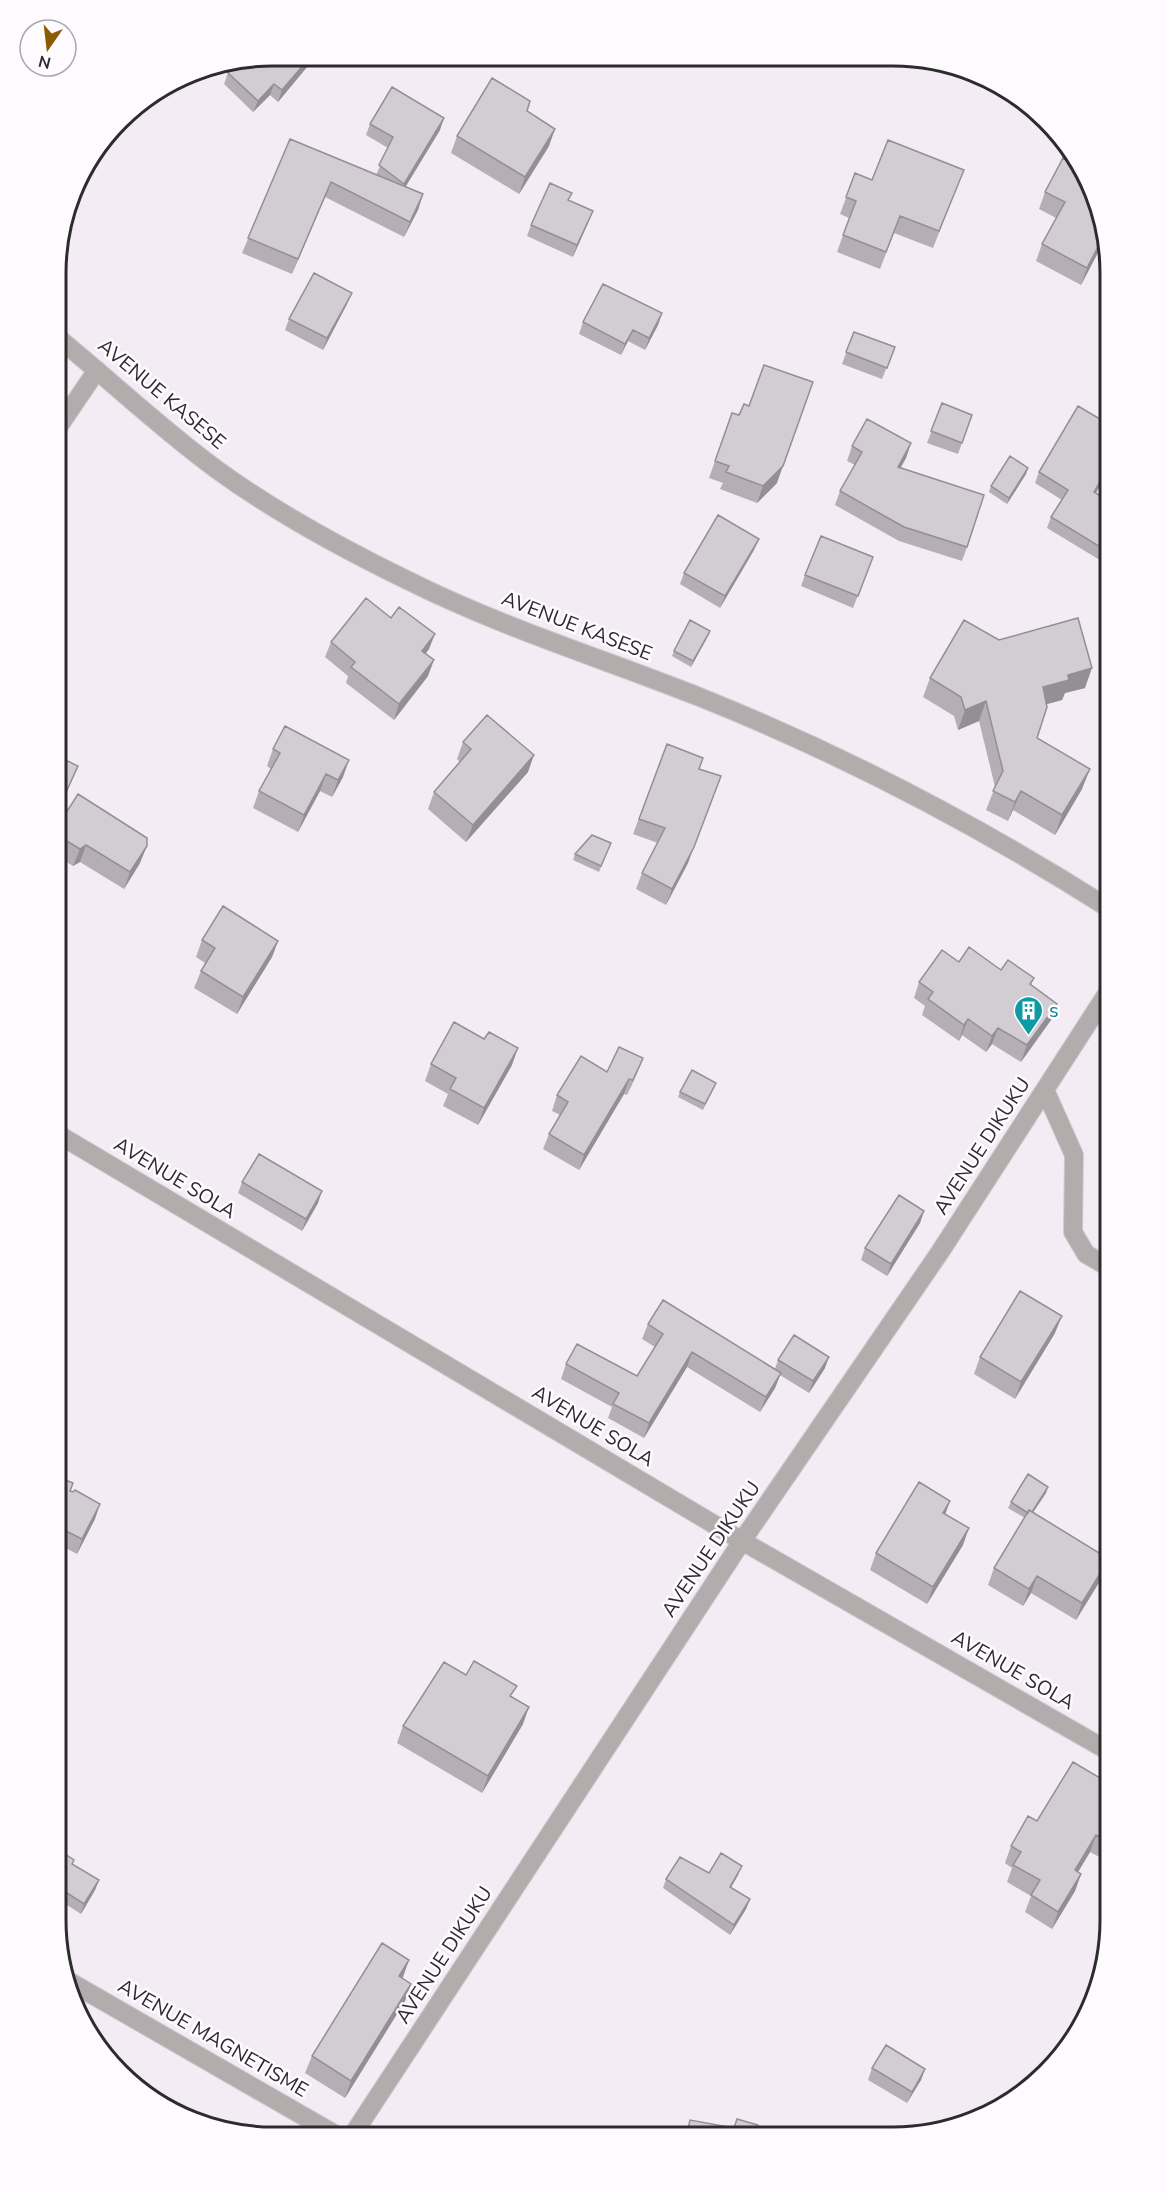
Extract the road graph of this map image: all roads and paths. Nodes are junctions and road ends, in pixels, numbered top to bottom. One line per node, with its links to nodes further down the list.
1 (66, 344): 2 (street, AVENUE KASESE)
2 (97, 369): 3 (street); 4 (street, AVENUE KASESE)
3 (66, 416)
4 (1100, 903)
5 (1100, 1005): 6 (street, AVENUE DIKUKU)
6 (1045, 1090): 8 (street); 9 (street, AVENUE DIKUKU)
7 (66, 1139): 9 (street, AVENUE SOLA)
8 (1100, 1262)
9 (742, 1541): 10 (street, AVENUE SOLA); 13 (street, AVENUE DIKUKU)
10 (1100, 1746)
11 (77, 1986): 12 (street, AVENUE MAGNETISME)
12 (322, 2127)
13 (358, 2127)

